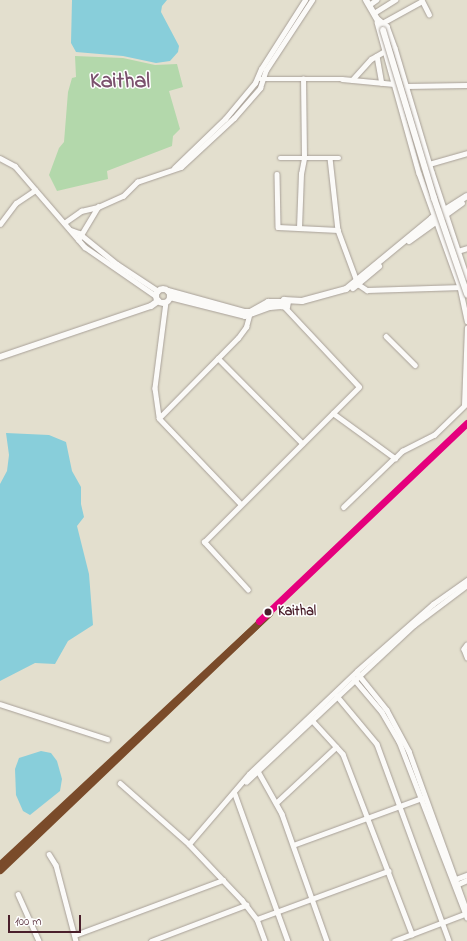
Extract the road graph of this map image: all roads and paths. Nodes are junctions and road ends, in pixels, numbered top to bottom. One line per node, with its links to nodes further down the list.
1 (305, 0): 12 (street)
2 (312, 0): 13 (street)
3 (376, 0): 6 (street)
4 (395, 0): 8 (street)
5 (422, 0): 7 (street); 9 (street)
6 (368, 2): 8 (main road)
7 (429, 14)
8 (376, 16): 9 (street); 10 (street); 48 (main road, bridge)
9 (384, 22): 19 (street)
10 (385, 51): 11 (street); 17 (street)
11 (377, 56): 15 (street); 16 (street)
12 (257, 79): 13 (street); 27 (street)
13 (263, 79): 14 (street); 27 (street)
14 (303, 79): 15 (street); 23 (street)
15 (352, 80): 16 (street)
16 (382, 83): 17 (street)
17 (394, 84): 34 (street)
18 (467, 85): 19 (street)
19 (406, 86): 26 (street)
20 (467, 153): 26 (street)
21 (0, 158): 29 (street)
22 (280, 158): 23 (street)
23 (304, 158): 24 (street); 37 (street)
24 (330, 158): 25 (street); 39 (street)
25 (339, 158)
26 (429, 164): 33 (street)
27 (174, 168): 32 (street)
28 (277, 174): 37 (street)
29 (35, 190): 35 (street); 36 (street)
30 (467, 196): 33 (main road)
31 (467, 200): 33 (main road)
32 (98, 208): 35 (street); 40 (street)
33 (445, 212): 34 (main road); 43 (street)
34 (436, 218): 45 (main road); 46 (street)
35 (64, 223): 38 (street)
36 (0, 224)
37 (299, 228): 39 (street)
38 (71, 230): 40 (street); 41 (street)
39 (338, 230): 45 (street)
40 (82, 236): 41 (street); 49 (street)
41 (78, 240): 49 (street)
42 (467, 248): 43 (street)
43 (458, 251): 44 (street)
44 (466, 274)
45 (357, 282): 46 (street); 51 (main road)
46 (460, 287): 47 (street); 53 (street)
47 (467, 287)
48 (467, 294)
49 (157, 296): 50 (main road); 50 (main road); 56 (main road)
50 (168, 297): 52 (main road); 61 (street)
51 (285, 305): 52 (main road); 60 (street)
52 (250, 314): 57 (street)
53 (467, 321)
54 (467, 328): 59 (street)
55 (386, 336): 58 (street)
56 (0, 357)
57 (218, 358): 61 (street); 62 (street)
58 (414, 365)
59 (466, 404): 63 (street)
60 (333, 412): 62 (street); 63 (street)
61 (160, 418): 64 (street)
62 (302, 443): 64 (street)
63 (395, 458): 65 (street)
64 (240, 503): 68 (street)
65 (344, 507)
66 (467, 580): 71 (street)
67 (467, 585): 71 (street)
68 (248, 590)
69 (467, 645): 70 (street)
70 (467, 656)
71 (358, 674): 72 (street); 81 (street)
72 (353, 678): 73 (street); 75 (street); 81 (street)
73 (337, 696): 75 (street); 83 (street)
74 (0, 704): 76 (street)
75 (310, 718): 77 (street); 78 (street)
76 (107, 739)
77 (336, 746): 82 (street); 84 (street)
78 (257, 770): 80 (street); 82 (street)
79 (120, 783): 85 (street)
80 (235, 794): 85 (street); 96 (street)
81 (423, 797): 83 (street); 92 (street)
82 (276, 803): 86 (street)
83 (401, 806): 84 (street); 99 (street)
84 (368, 818): 86 (street); 88 (street)
85 (189, 844): 90 (street)
86 (293, 845): 94 (street)
87 (49, 854): 101 (street)
88 (388, 871): 94 (street); 100 (street)
89 (467, 875): 92 (street)
90 (223, 880): 95 (street); 101 (street)
91 (467, 880): 92 (street)
92 (454, 882): 97 (street)
93 (18, 894): 103 (street)
94 (312, 899): 96 (street); 108 (street)
95 (246, 904): 98 (street); 102 (street)
96 (277, 912): 98 (street); 107 (street)
97 (466, 914): 99 (street)
98 (257, 919): 106 (street)
99 (443, 923): 100 (street); 110 (street)
100 (412, 934): 109 (street)
101 (75, 935): 104 (street)
102 (163, 939): 105 (street)
103 (39, 941)
104 (76, 941)
105 (151, 941)
106 (264, 941)
107 (288, 941)
108 (327, 941)
109 (394, 941)
110 (449, 941)

